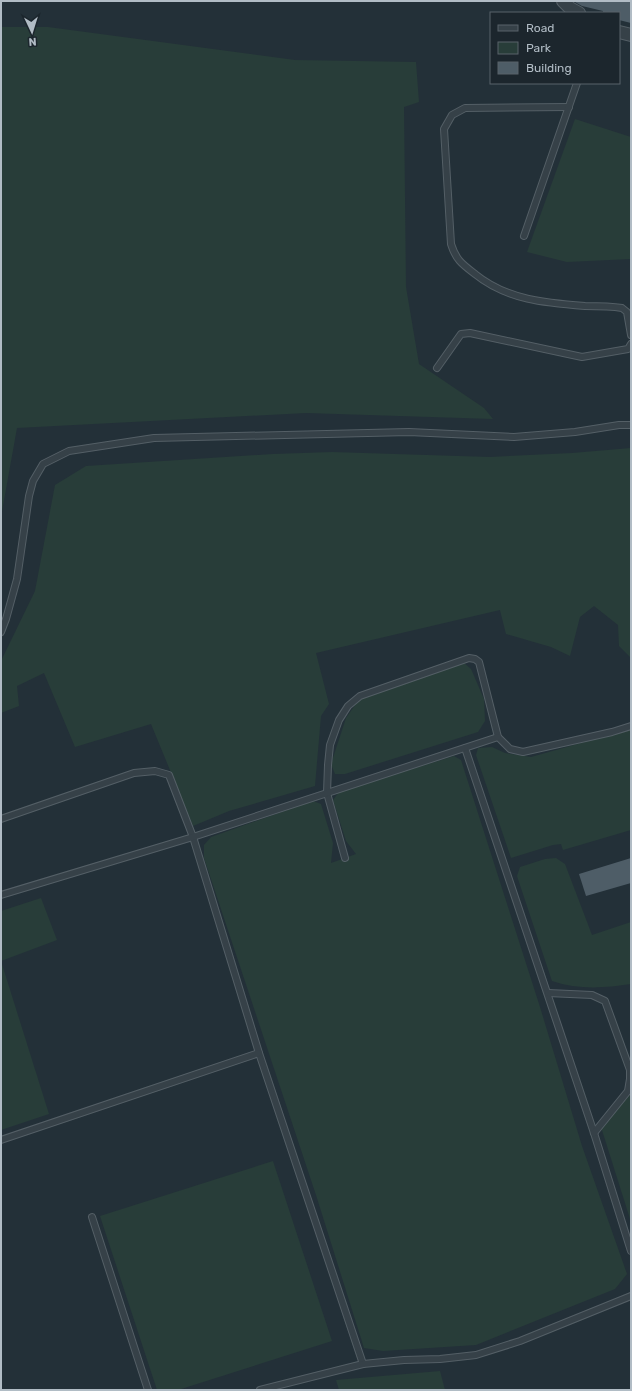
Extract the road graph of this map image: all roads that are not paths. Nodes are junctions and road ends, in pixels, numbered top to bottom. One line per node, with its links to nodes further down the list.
1 (563, 1): 2 (street)
2 (577, 12)
3 (620, 32): 4 (street)
4 (631, 35)
5 (577, 84): 6 (lane)
6 (569, 107): 7 (lane); 8 (lane)
7 (524, 236)
8 (631, 335)
9 (631, 344): 10 (lane)
10 (437, 368)
11 (631, 425): 12 (lane)
12 (1, 632)
13 (631, 726): 14 (lane)
14 (498, 737): 15 (lane); 16 (lane)
15 (465, 748): 16 (lane); 21 (lane)
16 (327, 793): 18 (lane); 19 (lane)
17 (1, 819): 18 (lane)
18 (193, 837): 20 (lane); 22 (lane)
19 (345, 858)
20 (1, 895)
21 (548, 993): 23 (lane); 23 (lane)
22 (259, 1053): 24 (lane); 28 (lane)
23 (594, 1132): 26 (lane)
24 (1, 1140)
25 (92, 1217): 29 (lane)
26 (631, 1251)
27 (631, 1296): 28 (lane)
28 (364, 1364): 30 (lane)
29 (148, 1390)
30 (260, 1390)

